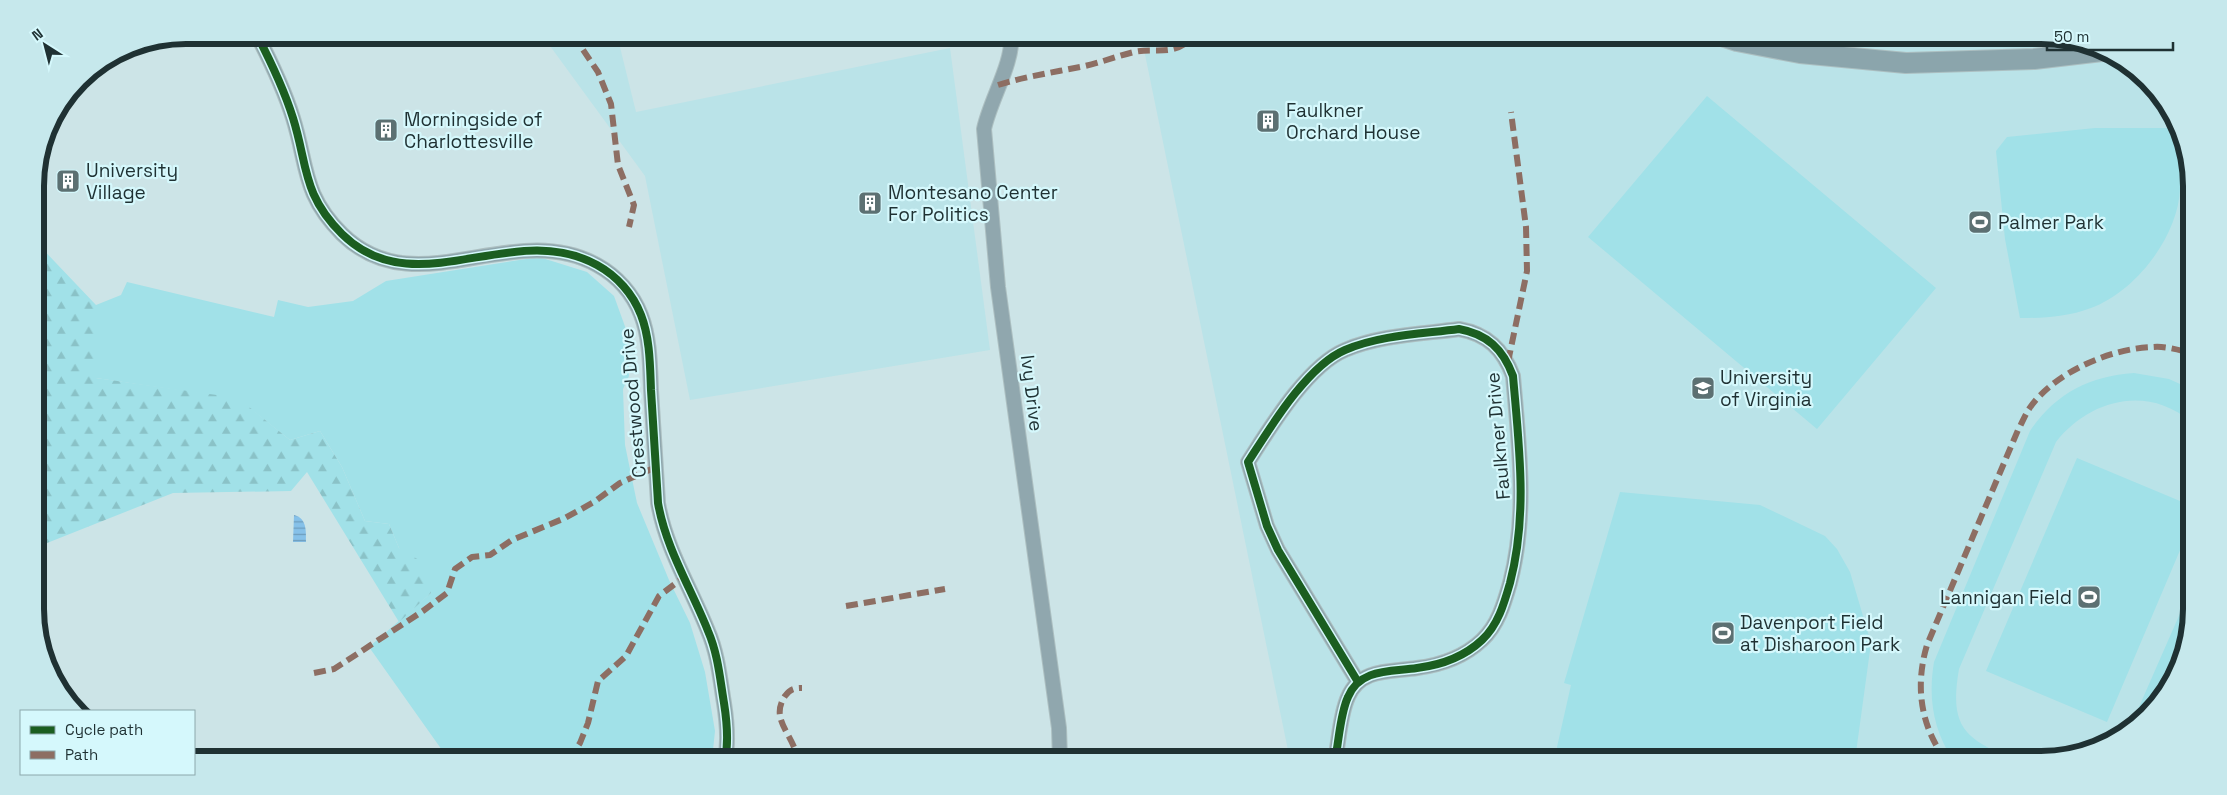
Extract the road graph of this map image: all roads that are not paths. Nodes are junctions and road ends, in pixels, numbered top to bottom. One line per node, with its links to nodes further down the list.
1 (261, 44): 6 (street, Crestwood Drive)
2 (1010, 44): 7 (street, Ivy Drive)
3 (1753, 44): 4 (street)
4 (2090, 52)
5 (1358, 682): 5 (street, Faulkner Drive); 8 (street)
6 (726, 751)
7 (1060, 751)
8 (1337, 751)

